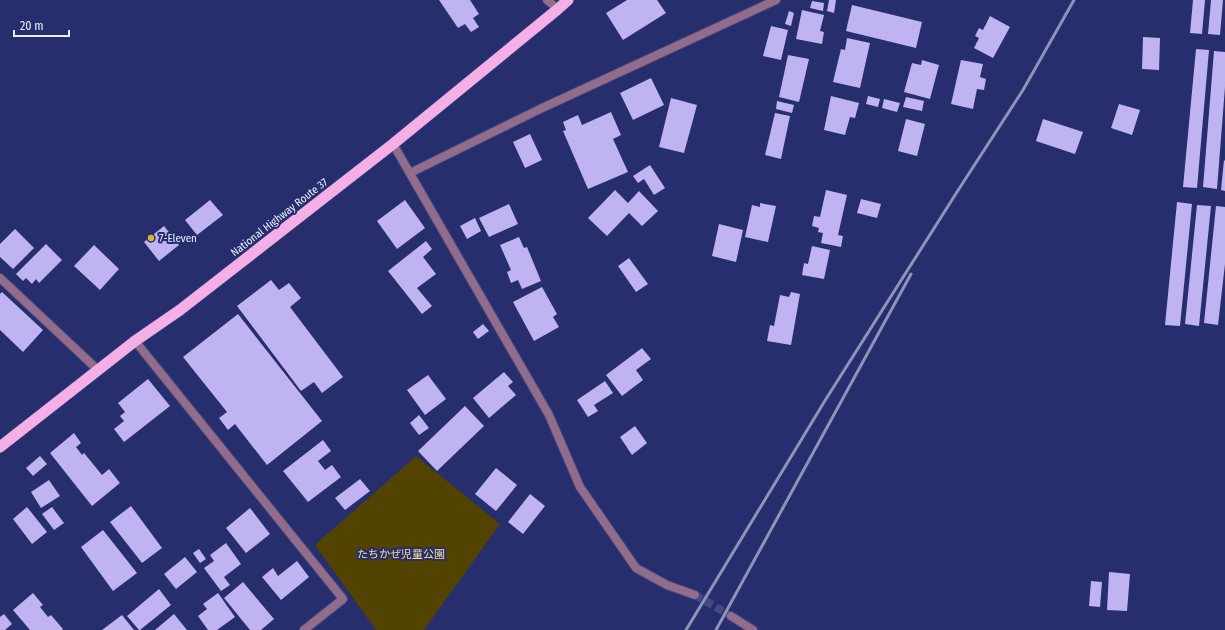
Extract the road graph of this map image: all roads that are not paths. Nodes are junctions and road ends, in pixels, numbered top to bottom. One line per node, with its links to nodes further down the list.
1 (547, 0): 4 (street)
2 (568, 0): 4 (highway, National Highway Route 37)
3 (776, 0): 6 (street)
4 (558, 9): 5 (highway, National Highway Route 37)
5 (393, 144): 6 (street); 8 (highway, National Highway Route 37)
6 (410, 173): 11 (street)
7 (0, 278): 9 (street)
8 (135, 341): 9 (highway, National Highway Route 37); 13 (street)
9 (98, 370): 10 (highway, National Highway Route 37)
10 (0, 447)
11 (695, 595)
12 (731, 616): 14 (street)
13 (304, 630)
14 (753, 630)

